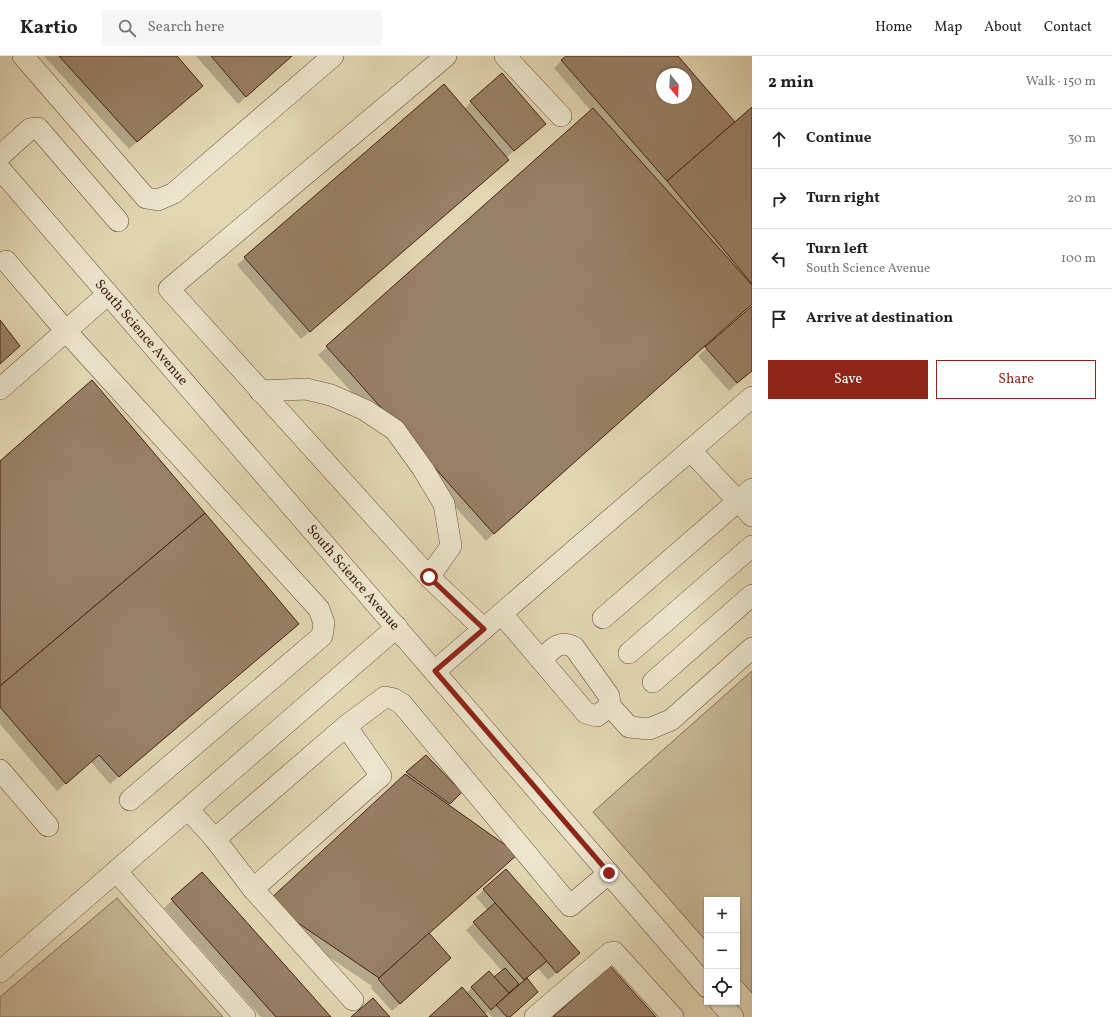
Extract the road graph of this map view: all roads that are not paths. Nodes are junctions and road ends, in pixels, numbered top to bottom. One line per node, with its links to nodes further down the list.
1 (22, 56): 2 (street)
2 (333, 56)
3 (446, 56): 13 (street)
4 (505, 56): 5 (street)
5 (561, 116)
6 (0, 156): 8 (street)
7 (0, 169): 10 (street, South Science Avenue)
8 (118, 221)
9 (6, 261): 11 (street)
10 (108, 294): 11 (street); 23 (street, South Science Avenue)
11 (65, 330): 12 (street); 33 (street)
12 (0, 389)
13 (260, 391): 19 (street); 19 (street)
14 (752, 397): 15 (street)
15 (690, 450): 16 (street); 21 (street)
16 (745, 495): 17 (street); 22 (street)
17 (752, 516)
18 (752, 546): 26 (street)
19 (429, 577): 24 (street)
20 (752, 595): 29 (street)
21 (502, 614): 24 (street); 27 (street)
22 (603, 618)
23 (397, 626): 28 (street, South Science Avenue); 34 (street)
24 (484, 629): 28 (street)
25 (752, 648): 30 (street)
26 (629, 653)
27 (541, 660): 30 (street); 30 (street)
28 (435, 671): 38 (street, South Science Avenue)
29 (653, 682)
30 (610, 706)
31 (346, 726): 36 (street); 38 (street); 39 (street)
32 (0, 770): 35 (street)
33 (130, 800)
34 (188, 809): 36 (street); 37 (street)
35 (48, 826)
36 (215, 839): 39 (street)
37 (116, 871): 40 (street); 44 (street)
38 (609, 873): 41 (street, South Science Avenue)
39 (253, 889): 42 (street)
40 (0, 972)
41 (704, 984)
42 (353, 1000)
43 (723, 1005): 47 (street)
44 (245, 1017)
45 (535, 1017): 46 (street)
46 (673, 1017)
47 (733, 1017)

